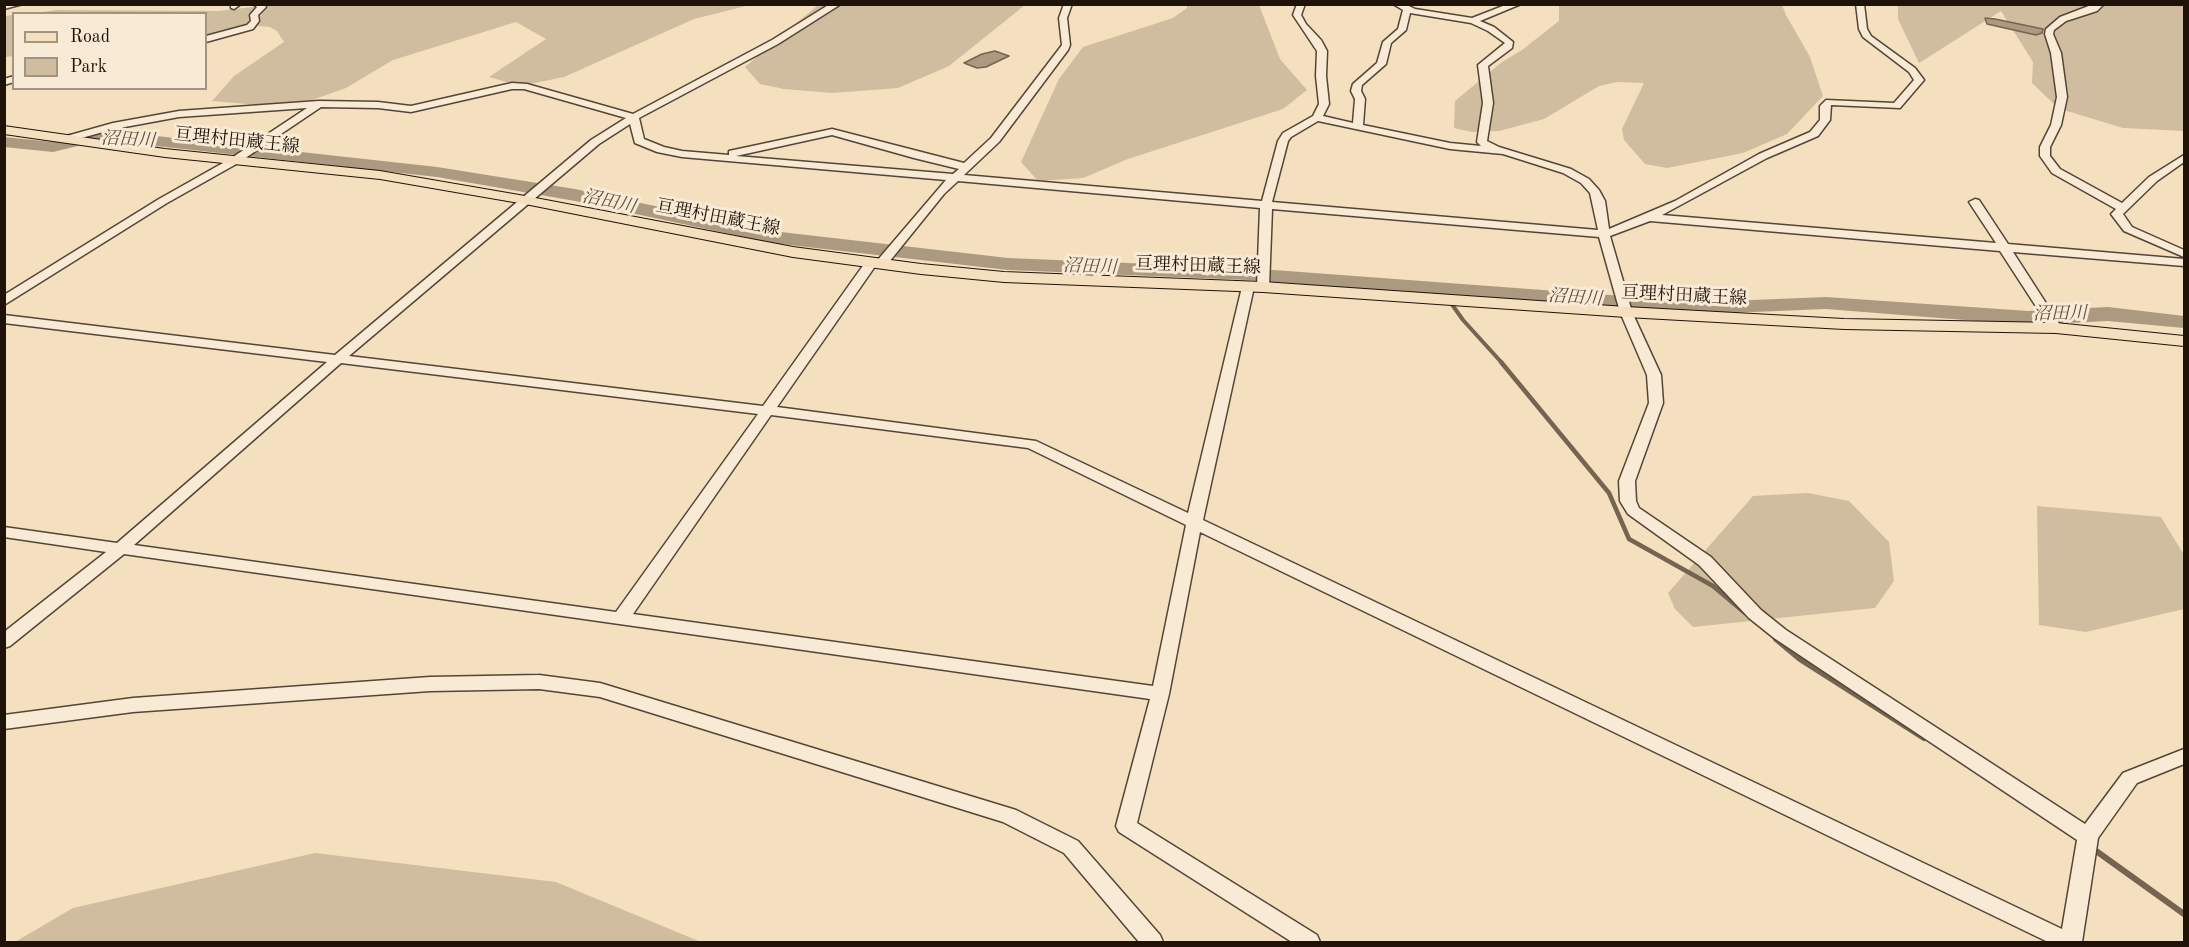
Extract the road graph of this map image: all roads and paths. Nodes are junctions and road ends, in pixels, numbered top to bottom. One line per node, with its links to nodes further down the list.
1 (19, 4): 10 (street)
2 (257, 4): 13 (street)
3 (837, 4): 15 (street)
4 (1068, 4): 24 (street)
5 (1301, 4): 16 (street)
6 (1397, 4): 11 (street)
7 (1517, 4): 12 (street)
8 (1860, 4): 30 (street)
9 (2100, 4): 29 (street)
10 (4, 7)
11 (1407, 9): 12 (street); 17 (street)
12 (1473, 21): 20 (street)
13 (207, 39)
14 (319, 104): 15 (street); 19 (street); 23 (street)
15 (634, 117): 21 (street); 26 (street)
16 (1317, 118): 17 (street); 28 (street)
17 (1358, 127): 20 (street)
18 (4, 130): 19 (main road, 亘理村田蔵王線)
19 (75, 140): 23 (main road, 亘理村田蔵王線)
20 (1498, 151): 31 (street)
21 (714, 157): 24 (street); 25 (street)
22 (2184, 158): 29 (street)
23 (234, 161): 26 (main road, 亘理村田蔵王線); 37 (street)
24 (966, 167): 25 (street)
25 (954, 178): 28 (street); 35 (street)
26 (525, 200): 35 (main road, 亘理村田蔵王線); 42 (street)
27 (1975, 202): 32 (street)
28 (1266, 206): 31 (street); 36 (street)
29 (2124, 209): 33 (street)
30 (1648, 217): 31 (street); 32 (street)
31 (1604, 234): 38 (street)
32 (2003, 247): 34 (street); 40 (street)
33 (2184, 254)
34 (2184, 263)
35 (876, 264): 36 (main road, 亘理村田蔵王線); 43 (street)
36 (1256, 287): 38 (main road, 亘理村田蔵王線); 44 (street)
37 (4, 301)
38 (1626, 312): 40 (main road, 亘理村田蔵王線); 52 (street)
39 (4, 319): 42 (street)
40 (2056, 328): 41 (main road, 亘理村田蔵王線)
41 (2184, 341)
42 (339, 358): 43 (street); 46 (street)
43 (765, 411): 44 (street); 47 (street)
44 (1194, 523): 49 (street); 55 (street)
45 (4, 532): 46 (street)
46 (122, 548): 47 (street); 48 (street)
47 (621, 618): 49 (street)
48 (4, 642)
49 (1160, 694): 54 (street)
50 (4, 722): 53 (street)
51 (2184, 756): 52 (street)
52 (2088, 836): 55 (street)
53 (1152, 942)
54 (1309, 942)
55 (2070, 942)

